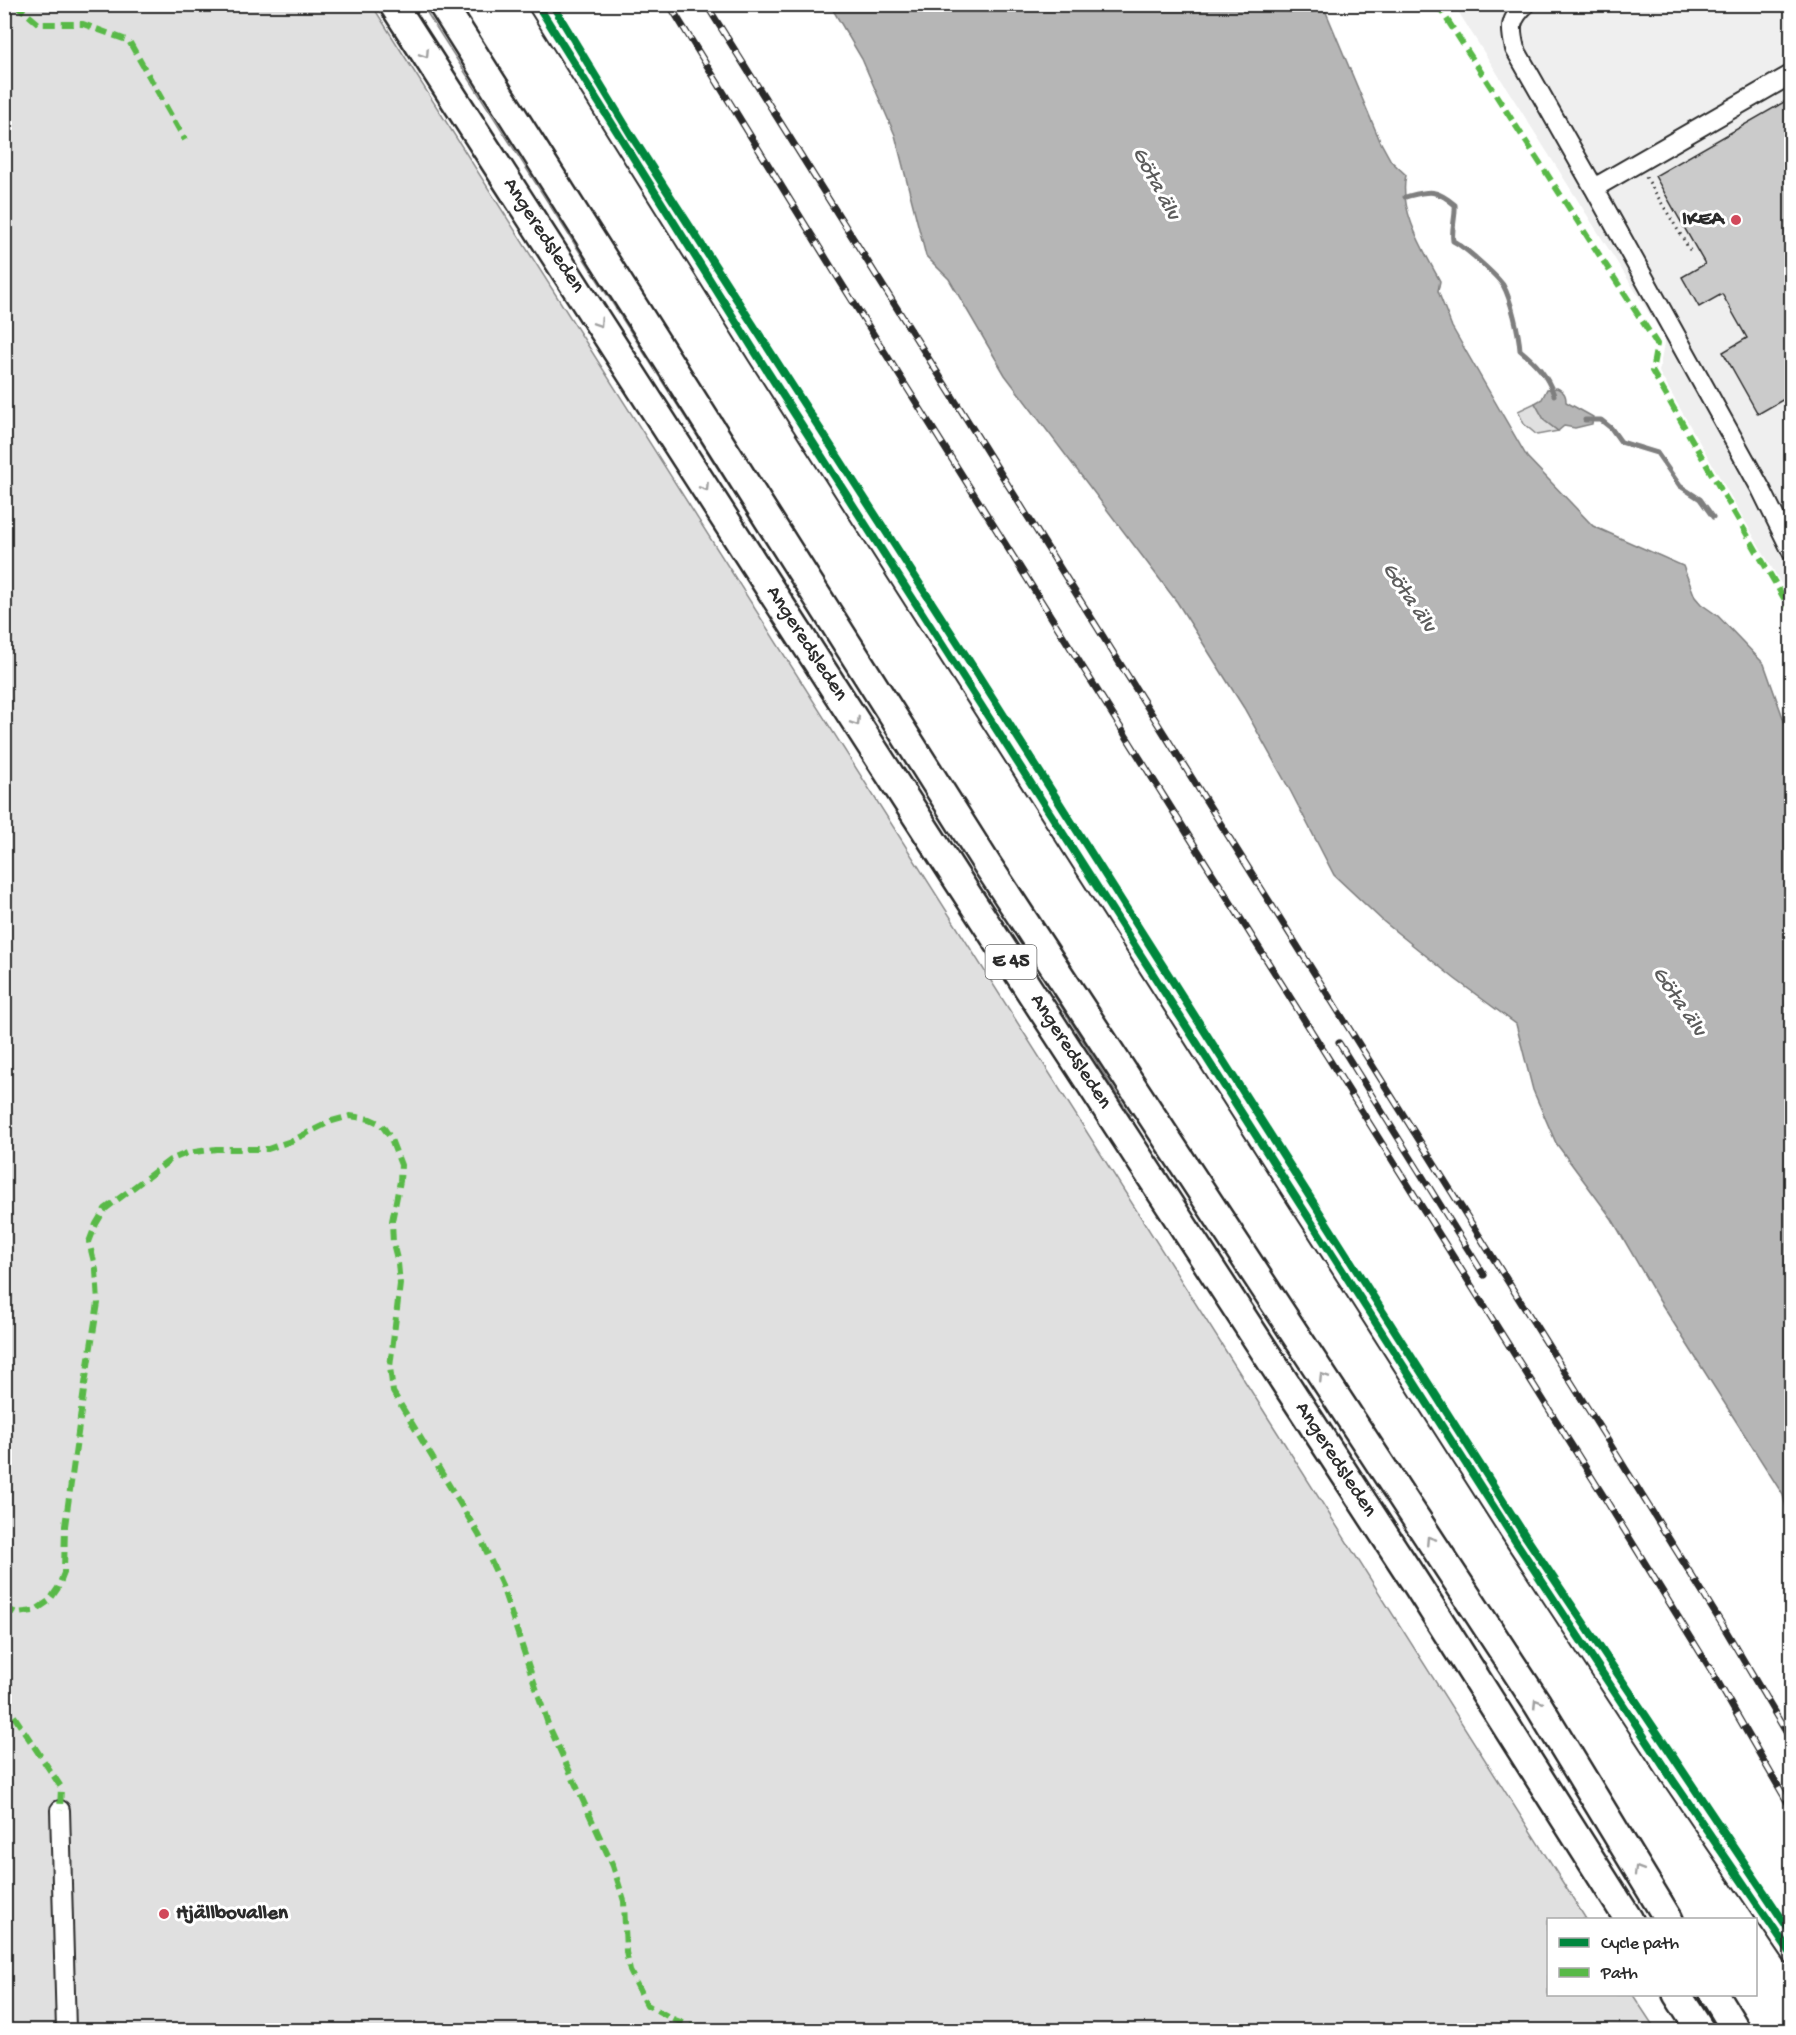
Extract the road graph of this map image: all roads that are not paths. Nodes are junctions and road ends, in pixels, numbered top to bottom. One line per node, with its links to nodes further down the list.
1 (393, 4): 9 (highway, Angeredsleden / E 45, one-way to 9)
2 (442, 4): 10 (highway, Angeredsleden / E 45, one-way to 2)
3 (537, 4): 11 (street)
4 (1526, 4): 6 (street)
5 (1791, 74): 6 (street)
6 (1594, 188): 7 (street)
7 (1791, 552)
8 (60, 1810): 14 (street)
9 (1628, 1918)
10 (1668, 1918)
11 (1791, 1954)
12 (1678, 1996): 15 (highway)
13 (1715, 1996): 16 (highway)
14 (66, 2031)
15 (1700, 2031)
16 (1736, 2031)

